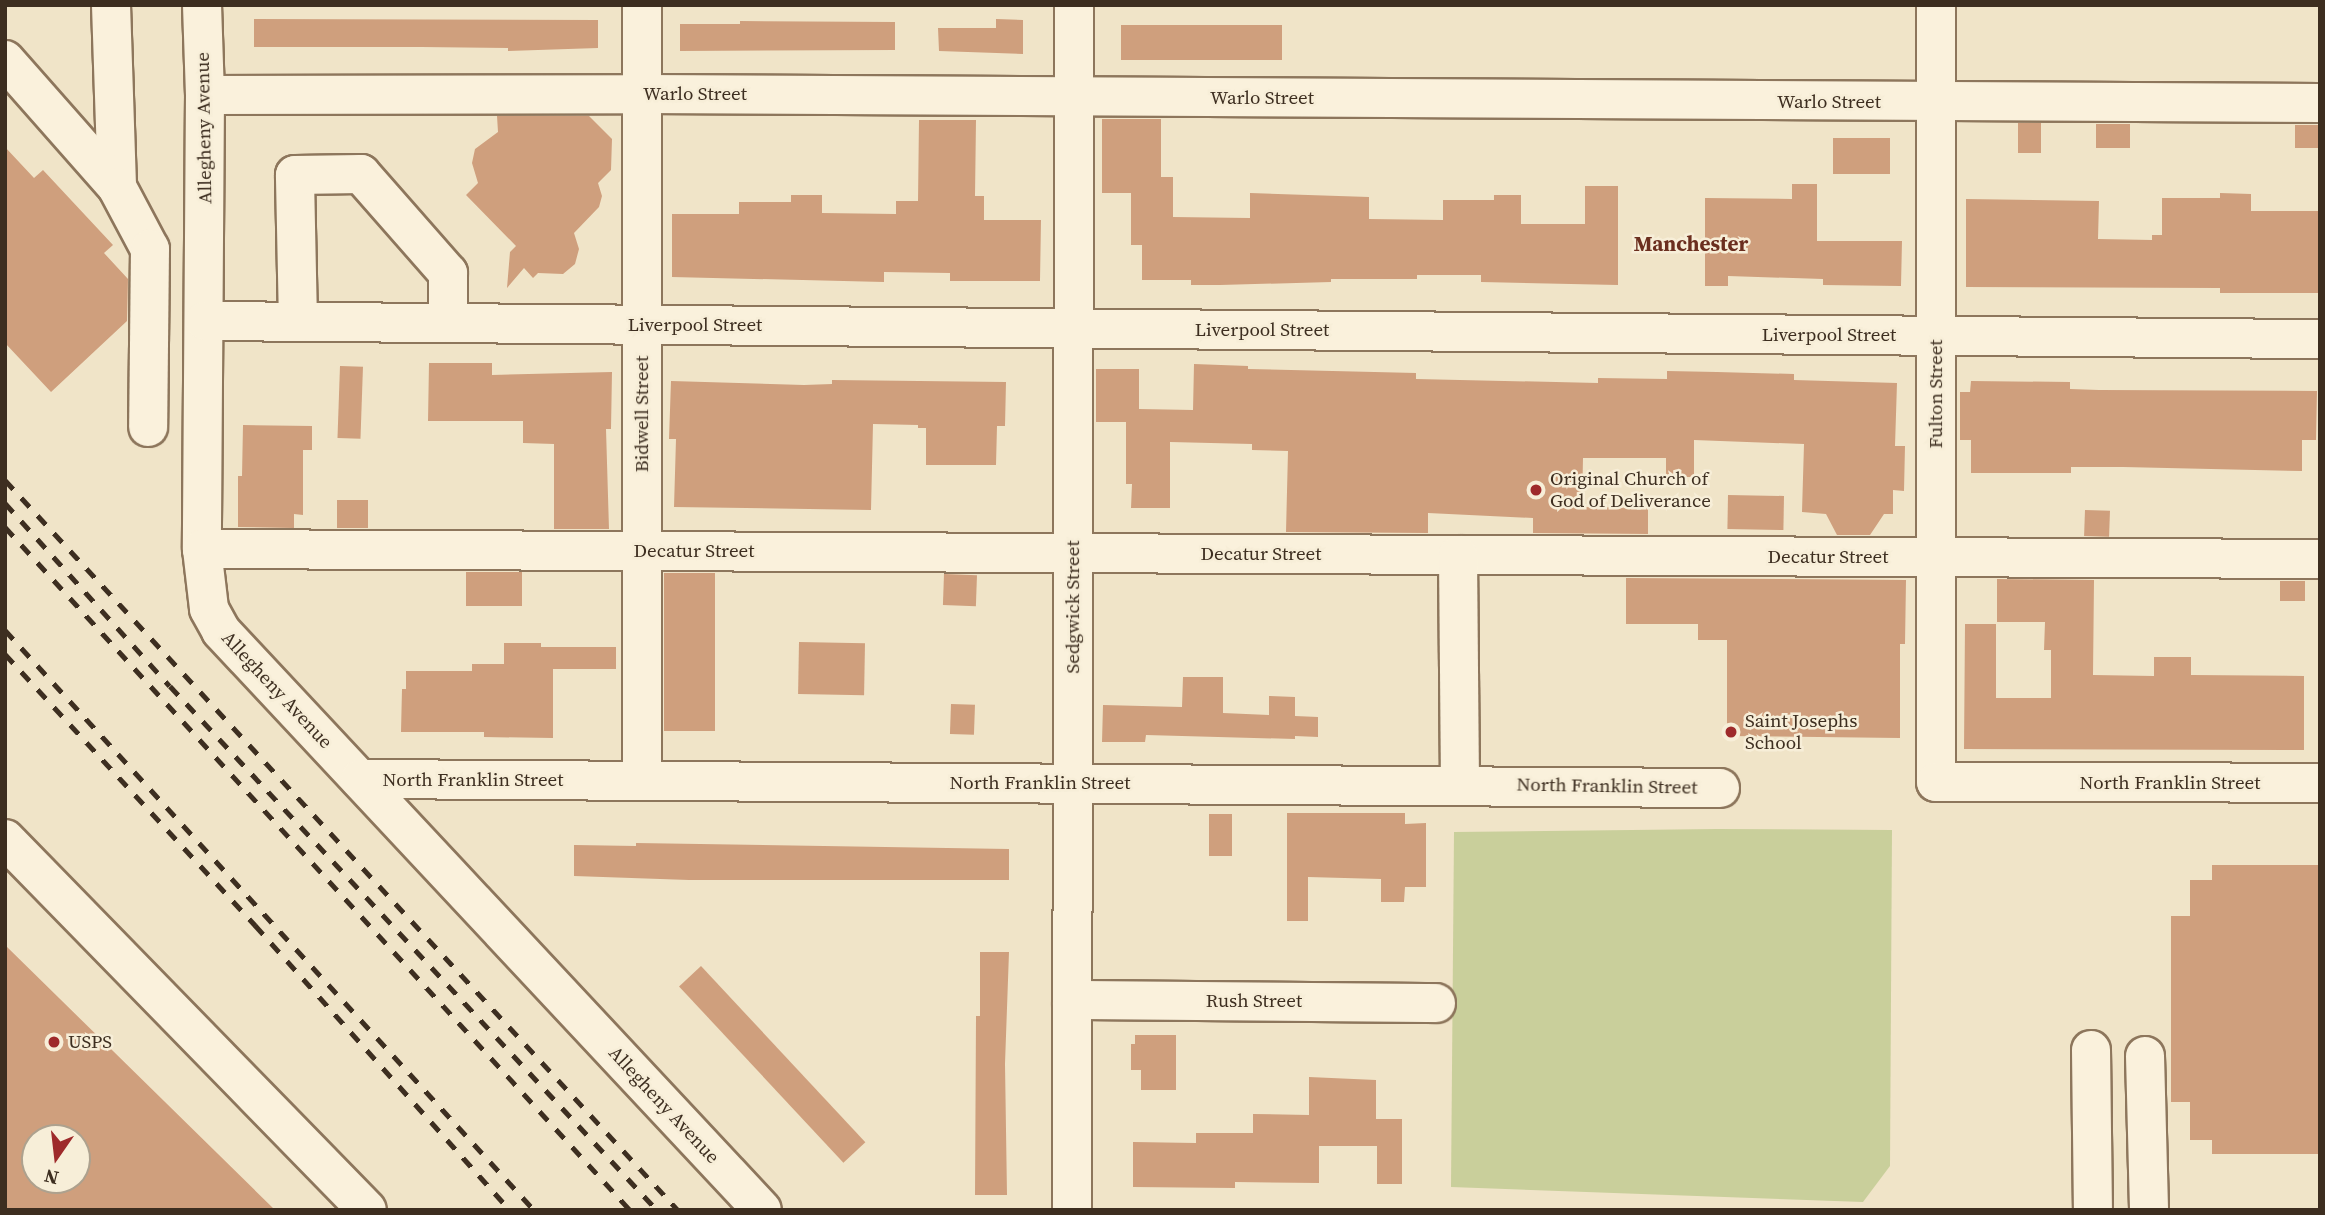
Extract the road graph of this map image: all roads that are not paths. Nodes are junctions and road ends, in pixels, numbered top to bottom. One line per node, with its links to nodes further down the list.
1 (111, 5): 12 (street)
2 (202, 5): 8 (street, Allegheny Avenue)
3 (642, 5): 7 (street, Bidwell Street)
4 (1074, 5): 9 (street, Sedgwick Street)
5 (1936, 5): 10 (street, Fulton Street)
6 (5, 60): 12 (street)
7 (642, 94): 8 (street, Warlo Street); 9 (street, Warlo Street); 16 (street, Bidwell Street)
8 (205, 95): 13 (street, Allegheny Avenue)
9 (1074, 97): 10 (street, Warlo Street); 17 (street, Sedgwick Street)
10 (1936, 103): 11 (street, Warlo Street); 18 (street, Fulton Street)
11 (2320, 103)
12 (117, 187): 20 (street)
13 (205, 321): 14 (street, Liverpool Street); 21 (street, Allegheny Avenue)
14 (298, 322): 15 (street, Liverpool Street); 15 (street)
15 (448, 323): 16 (street, Liverpool Street)
16 (642, 325): 17 (street, Liverpool Street); 22 (street, Bidwell Street)
17 (1073, 328): 18 (street, Liverpool Street); 23 (street, Sedgwick Street)
18 (1936, 336): 19 (street, Liverpool Street); 25 (street, Fulton Street)
19 (2320, 339)
20 (148, 427)
21 (202, 549): 22 (street, Decatur Street); 27 (street, Allegheny Avenue)
22 (642, 551): 23 (street, Decatur Street); 28 (street, Bidwell Street)
23 (1073, 553): 24 (street, Decatur Street); 31 (street, Sedgwick Street)
24 (1458, 555): 25 (street, Decatur Street); 32 (street)
25 (1936, 557): 26 (street, Decatur Street); 29 (street, Fulton Street)
26 (2320, 559)
27 (360, 779): 28 (street, North Franklin Street); 40 (street, Allegheny Avenue)
28 (642, 781): 31 (street, North Franklin Street)
29 (1936, 782): 30 (street, North Franklin Street)
30 (2320, 783)
31 (1073, 784): 32 (street, North Franklin Street); 35 (street, Sedgwick Street)
32 (1460, 784): 33 (street, North Franklin Street)
33 (1720, 788)
34 (5, 839): 39 (street)
35 (1072, 1000): 36 (street, Rush Street); 41 (street, Sedgwick Street)
36 (1436, 1003)
37 (2091, 1050): 42 (street)
38 (2145, 1056): 43 (street)
39 (367, 1210)
40 (762, 1210)
41 (1072, 1210)
42 (2093, 1210)
43 (2149, 1210)

